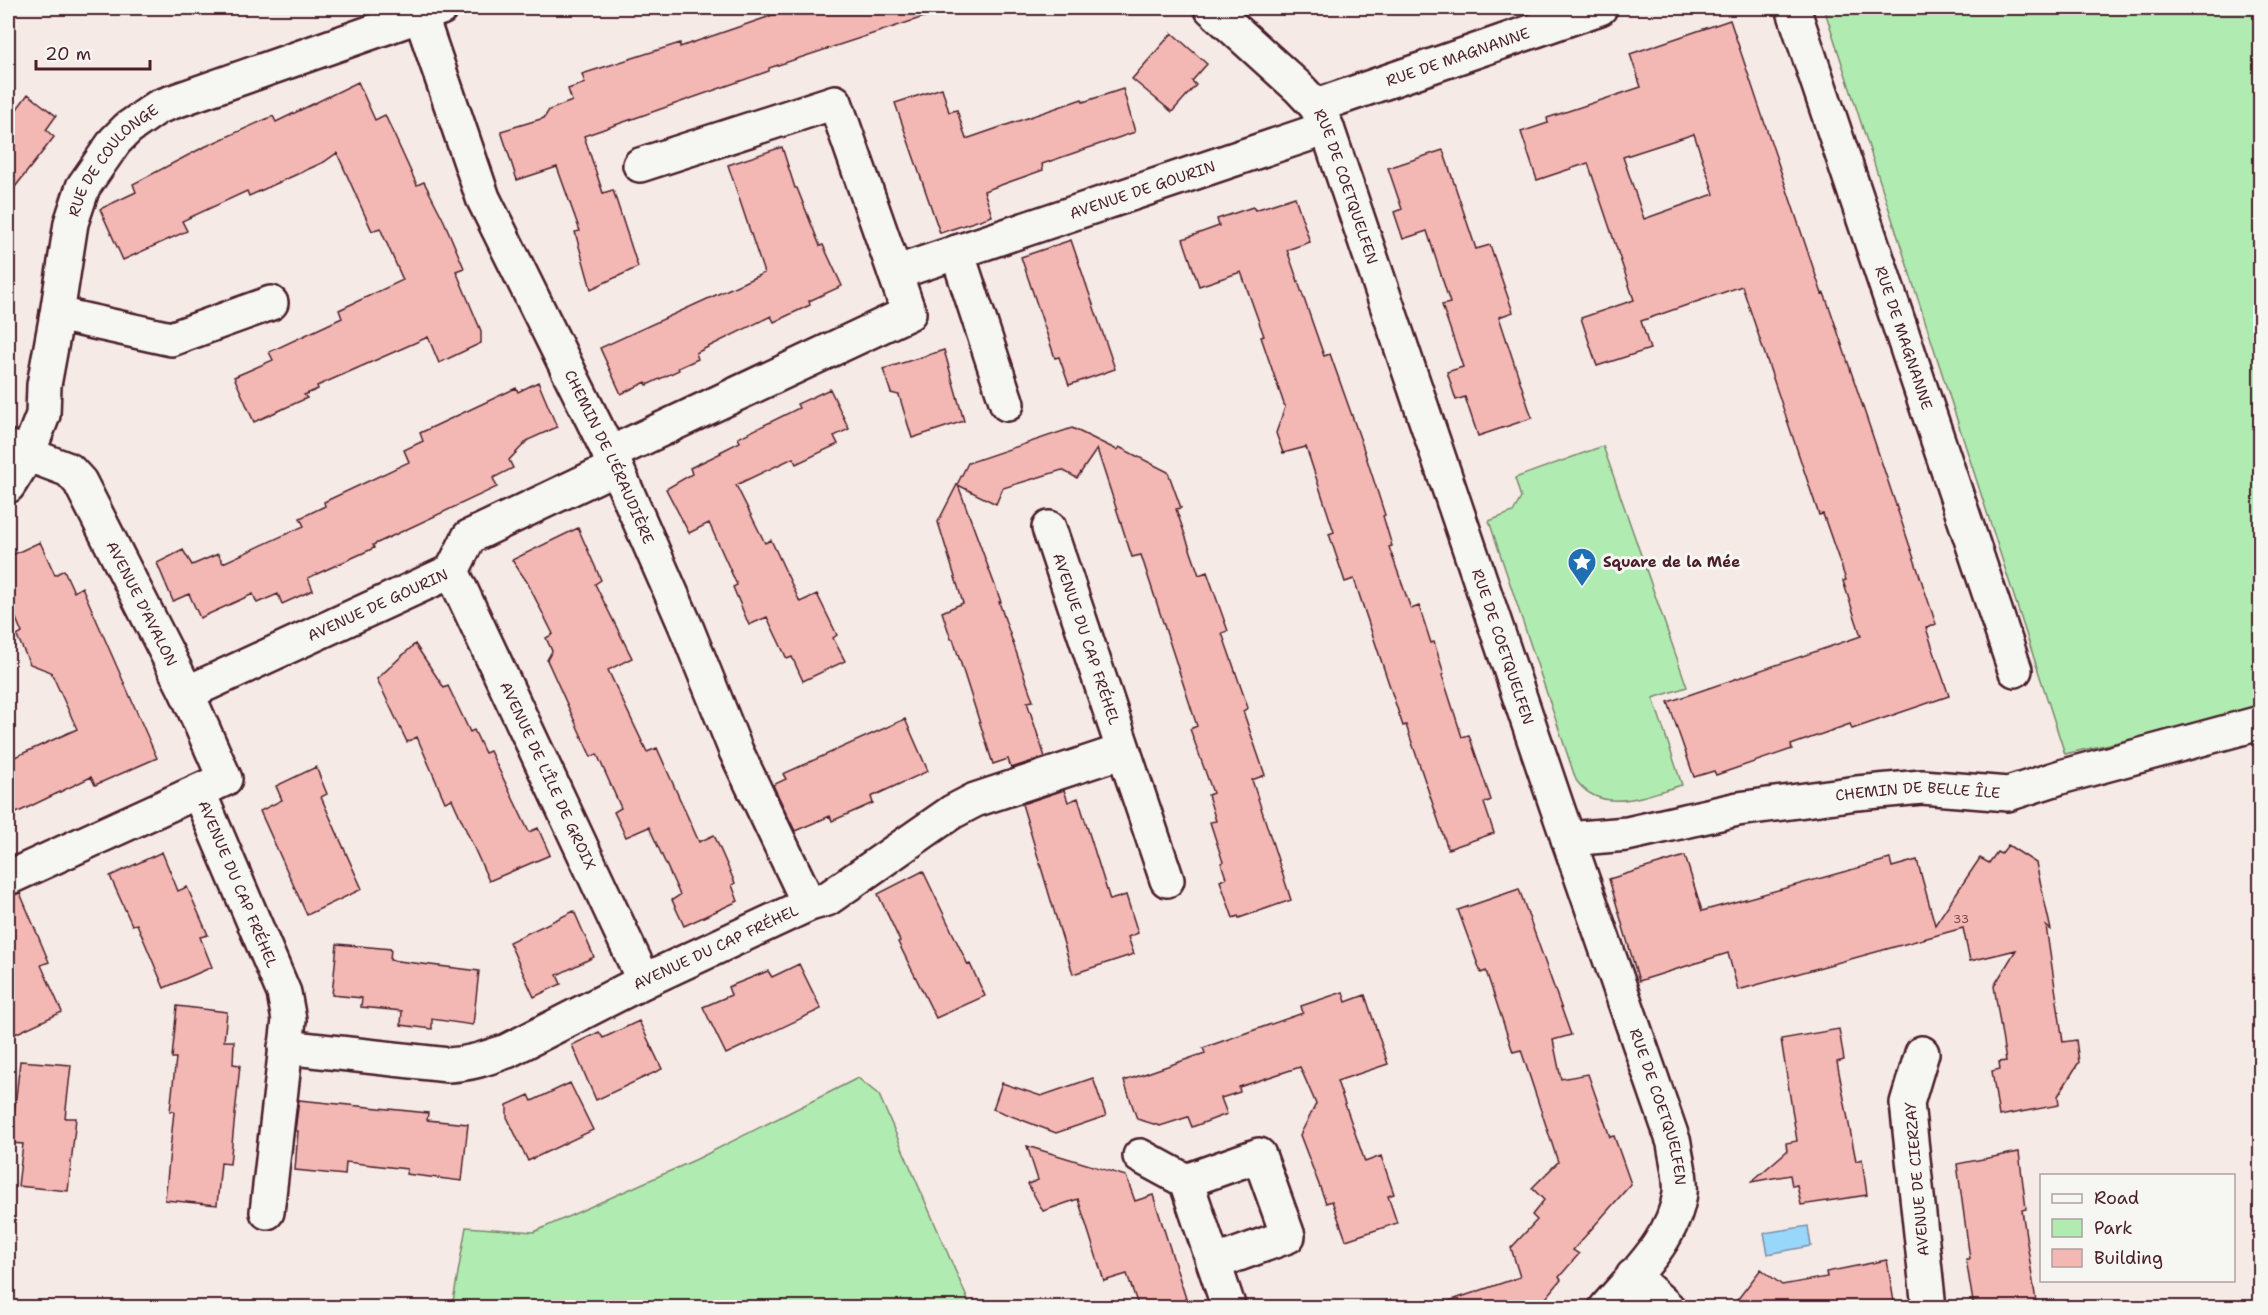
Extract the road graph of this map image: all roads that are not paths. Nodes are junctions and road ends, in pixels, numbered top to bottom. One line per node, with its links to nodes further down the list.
1 (1211, 8): 5 (street, RUE DE COETQUELFEN)
2 (1600, 8): 5 (street, RUE DE MAGNANNE)
3 (1793, 8): 17 (street, RUE DE MAGNANNE)
4 (427, 10): 10 (street, RUE DE COULONGE); 13 (street, CHEMIN DE L'ÉRAUDIÈRE)
5 (1322, 117): 7 (street, AVENUE DE GOURIN); 22 (street, RUE DE COETQUELFEN)
6 (640, 165): 8 (street, AVENUE DE GOURIN)
7 (957, 252): 8 (street, AVENUE DE GOURIN); 11 (street)
8 (895, 273): 13 (street, AVENUE DE GOURIN)
9 (271, 303): 10 (street)
10 (57, 314): 12 (street, RUE DE COULONGE)
11 (1007, 404)
12 (17, 452): 14 (street, RUE DE COULONGE); 18 (street, AVENUE D'AVALON)
13 (613, 460): 16 (street, AVENUE DE GOURIN); 25 (street, CHEMIN DE L'ÉRAUDIÈRE)
14 (8, 486)
15 (1049, 528): 20 (street, AVENUE DU CAP FRÉHEL)
16 (452, 572): 18 (street, AVENUE DE GOURIN); 26 (street, AVENUE DE L'ÎLE DE GROIX)
17 (2015, 670)
18 (187, 693): 21 (street, AVENUE D'AVALON)
19 (2260, 723): 22 (street, CHEMIN DE BELLE ÎLE)
20 (1123, 751): 24 (street, AVENUE DU CAP FRÉHEL); 25 (street, AVENUE DU CAP FRÉHEL)
21 (212, 786): 23 (street); 27 (street, AVENUE DU CAP FRÉHEL)
22 (1568, 839): 33 (street, RUE DE COETQUELFEN)
23 (8, 878)
24 (1167, 880)
25 (809, 904): 26 (street, AVENUE DU CAP FRÉHEL)
26 (644, 981): 27 (street, AVENUE DU CAP FRÉHEL)
27 (285, 1047): 31 (street, AVENUE DU CAP FRÉHEL)
28 (1922, 1053): 37 (street, AVENUE DE CIERZAY)
29 (1140, 1156): 30 (street)
30 (1185, 1181): 32 (street); 32 (street)
31 (267, 1212)
32 (1214, 1263): 34 (street)
33 (1633, 1276): 35 (street, RUE DE COETQUELFEN); 36 (street)
34 (1229, 1308)
35 (1606, 1308)
36 (1668, 1308)
37 (1929, 1308)

